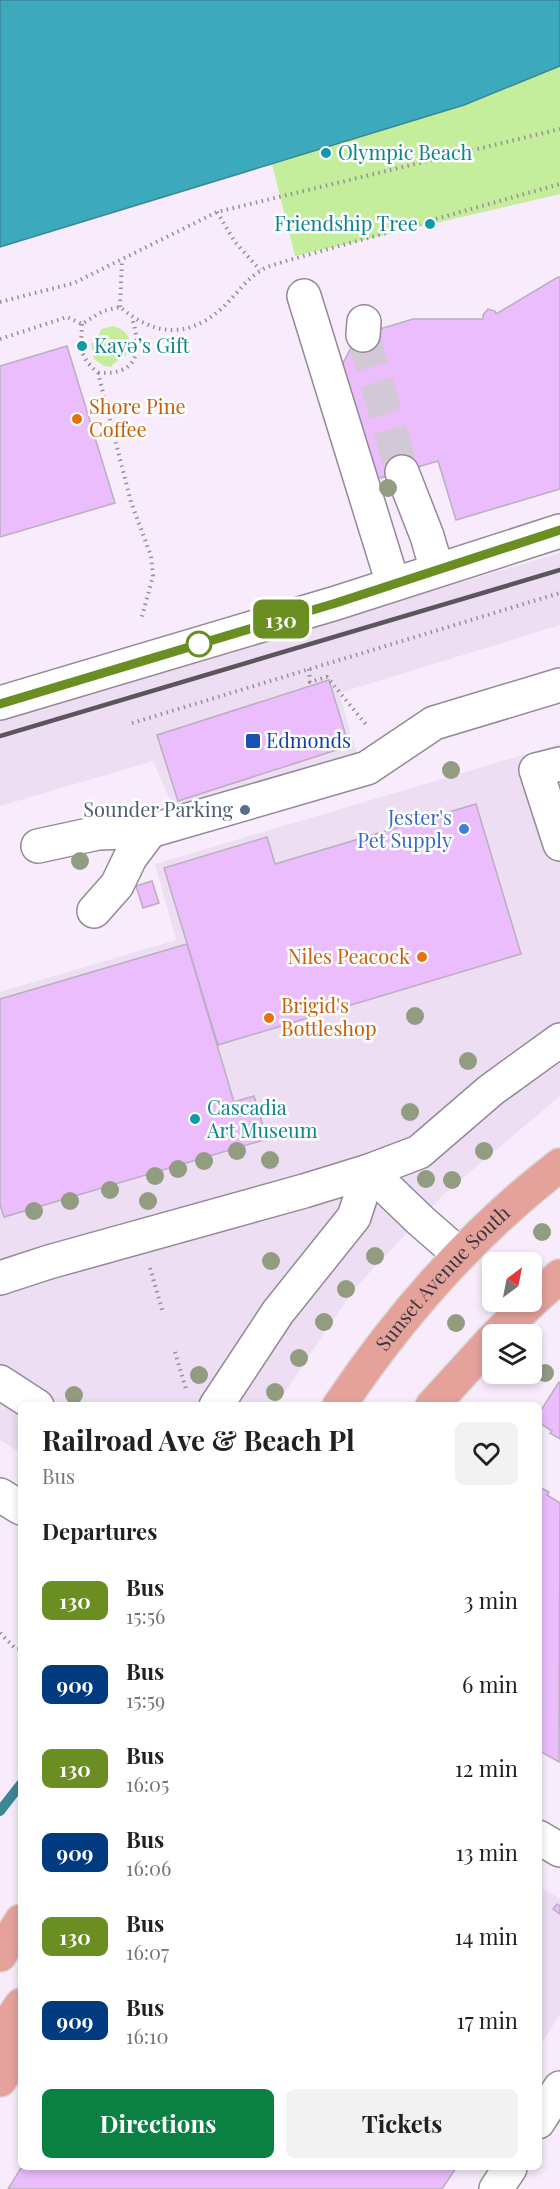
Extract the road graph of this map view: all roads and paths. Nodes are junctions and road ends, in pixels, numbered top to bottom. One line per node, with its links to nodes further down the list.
1 (560, 129): 3 (path)
2 (560, 184): 5 (path)
3 (217, 212): 4 (path); 5 (path)
4 (122, 260): 7 (path); 8 (path)
5 (260, 270): 9 (path)
6 (304, 296): 16 (street)
7 (0, 302)
8 (120, 307): 9 (path); 10 (path)
9 (132, 317): 12 (path)
10 (82, 324): 11 (path); 12 (path)
11 (0, 339)
12 (98, 373): 18 (path)
13 (402, 472): 15 (street)
14 (560, 531): 15 (street)
15 (437, 570): 16 (street)
16 (393, 584): 21 (street)
17 (560, 593): 19 (path)
18 (141, 620)
19 (309, 669): 22 (path); 23 (path)
20 (560, 685): 23 (street)
21 (0, 704)
22 (132, 723)
23 (397, 746): 25 (street)
24 (560, 764): 27 (street)
25 (150, 831): 26 (street); 29 (street)
26 (75, 838): 28 (street); 29 (street)
27 (560, 844)
28 (38, 846)
29 (117, 885): 30 (street)
30 (94, 911)
31 (560, 1040): 33 (street)
32 (560, 1165): 34 (main road, Sunset Avenue South)
33 (369, 1171): 34 (street); 37 (street); 47 (street)
34 (460, 1255): 48 (main road, Sunset Avenue South)
35 (150, 1267): 40 (path)
36 (560, 1276): 38 (main road)
37 (0, 1278)
38 (542, 1292)
39 (521, 1312): 41 (main road)
40 (163, 1313)
41 (508, 1324)
42 (482, 1351): 49 (main road)
43 (175, 1352): 45 (path)
44 (0, 1382): 46 (street)
45 (186, 1391)
46 (31, 1402)
47 (219, 1402)
48 (342, 1402)
49 (436, 1402)
50 (0, 1496): 51 (street)
51 (18, 1506)
52 (0, 1633): 53 (path)
53 (18, 1649)
54 (542, 1839): 55 (street)
55 (560, 1850)
56 (18, 1926): 57 (main road)
57 (0, 1955)
58 (18, 2009): 59 (main road)
59 (0, 2036)
60 (18, 2053): 61 (main road)
61 (0, 2080)
62 (560, 2088): 63 (street)
63 (542, 2116)
64 (509, 2170): 65 (street)
65 (496, 2189)

